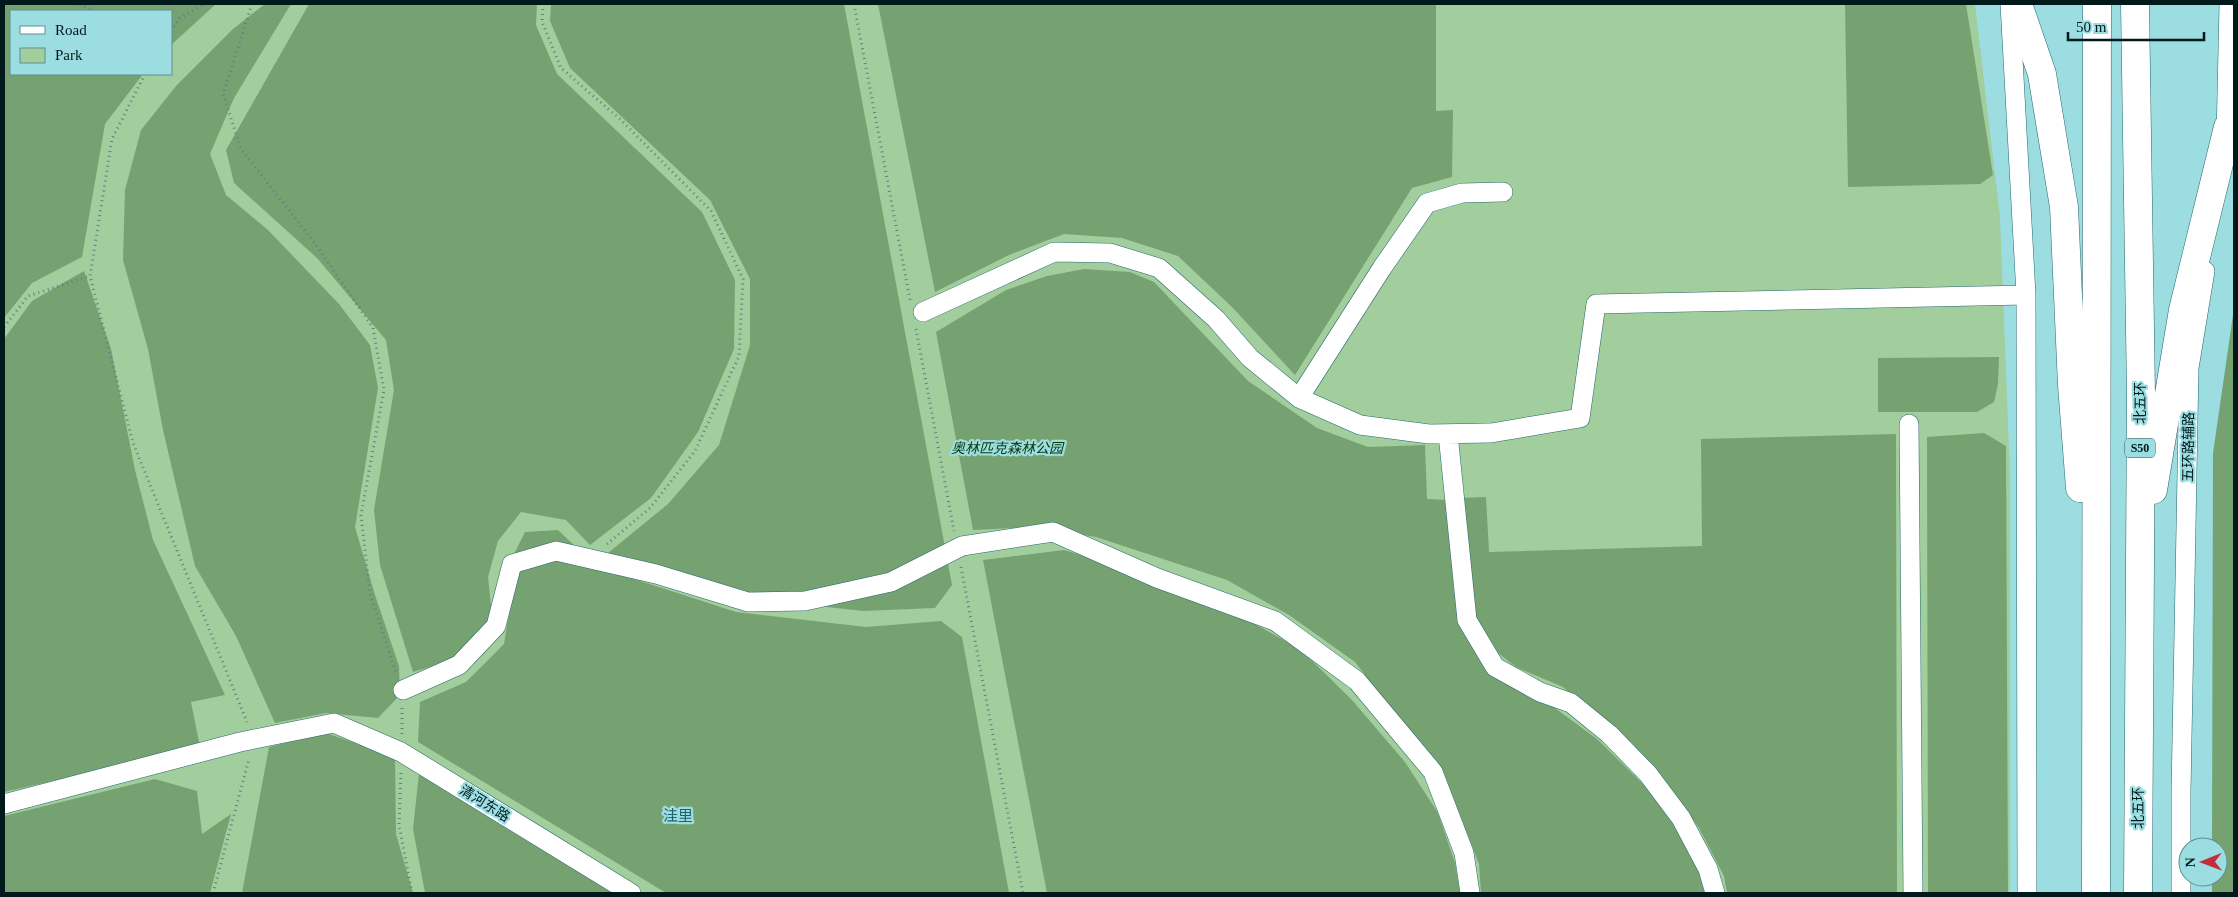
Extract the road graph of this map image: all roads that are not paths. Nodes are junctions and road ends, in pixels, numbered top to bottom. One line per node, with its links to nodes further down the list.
1 (2010, 4): 8 (street)
2 (2018, 4): 14 (highway)
3 (2098, 4): 14 (highway)
4 (2135, 4): 13 (highway, 北五环 / S50)
5 (2229, 4): 6 (street, 五环路辅路)
6 (2228, 127): 13 (highway); 24 (street, 五环路辅路)
7 (1503, 192): 10 (street)
8 (2026, 295): 12 (street); 21 (street)
9 (916, 314): 10 (street)
10 (1299, 398): 12 (street)
11 (1909, 424): 20 (street)
12 (1448, 434): 19 (street)
13 (2140, 558): 23 (highway, 北五环 / S50)
14 (2096, 685): 22 (highway)
15 (403, 690): 18 (street)
16 (4, 804): 17 (street, 清河东路)
17 (631, 893)
18 (1470, 893)
19 (1715, 893)
20 (1913, 893)
21 (2027, 893)
22 (2096, 893)
23 (2138, 893)
24 (2181, 893)

